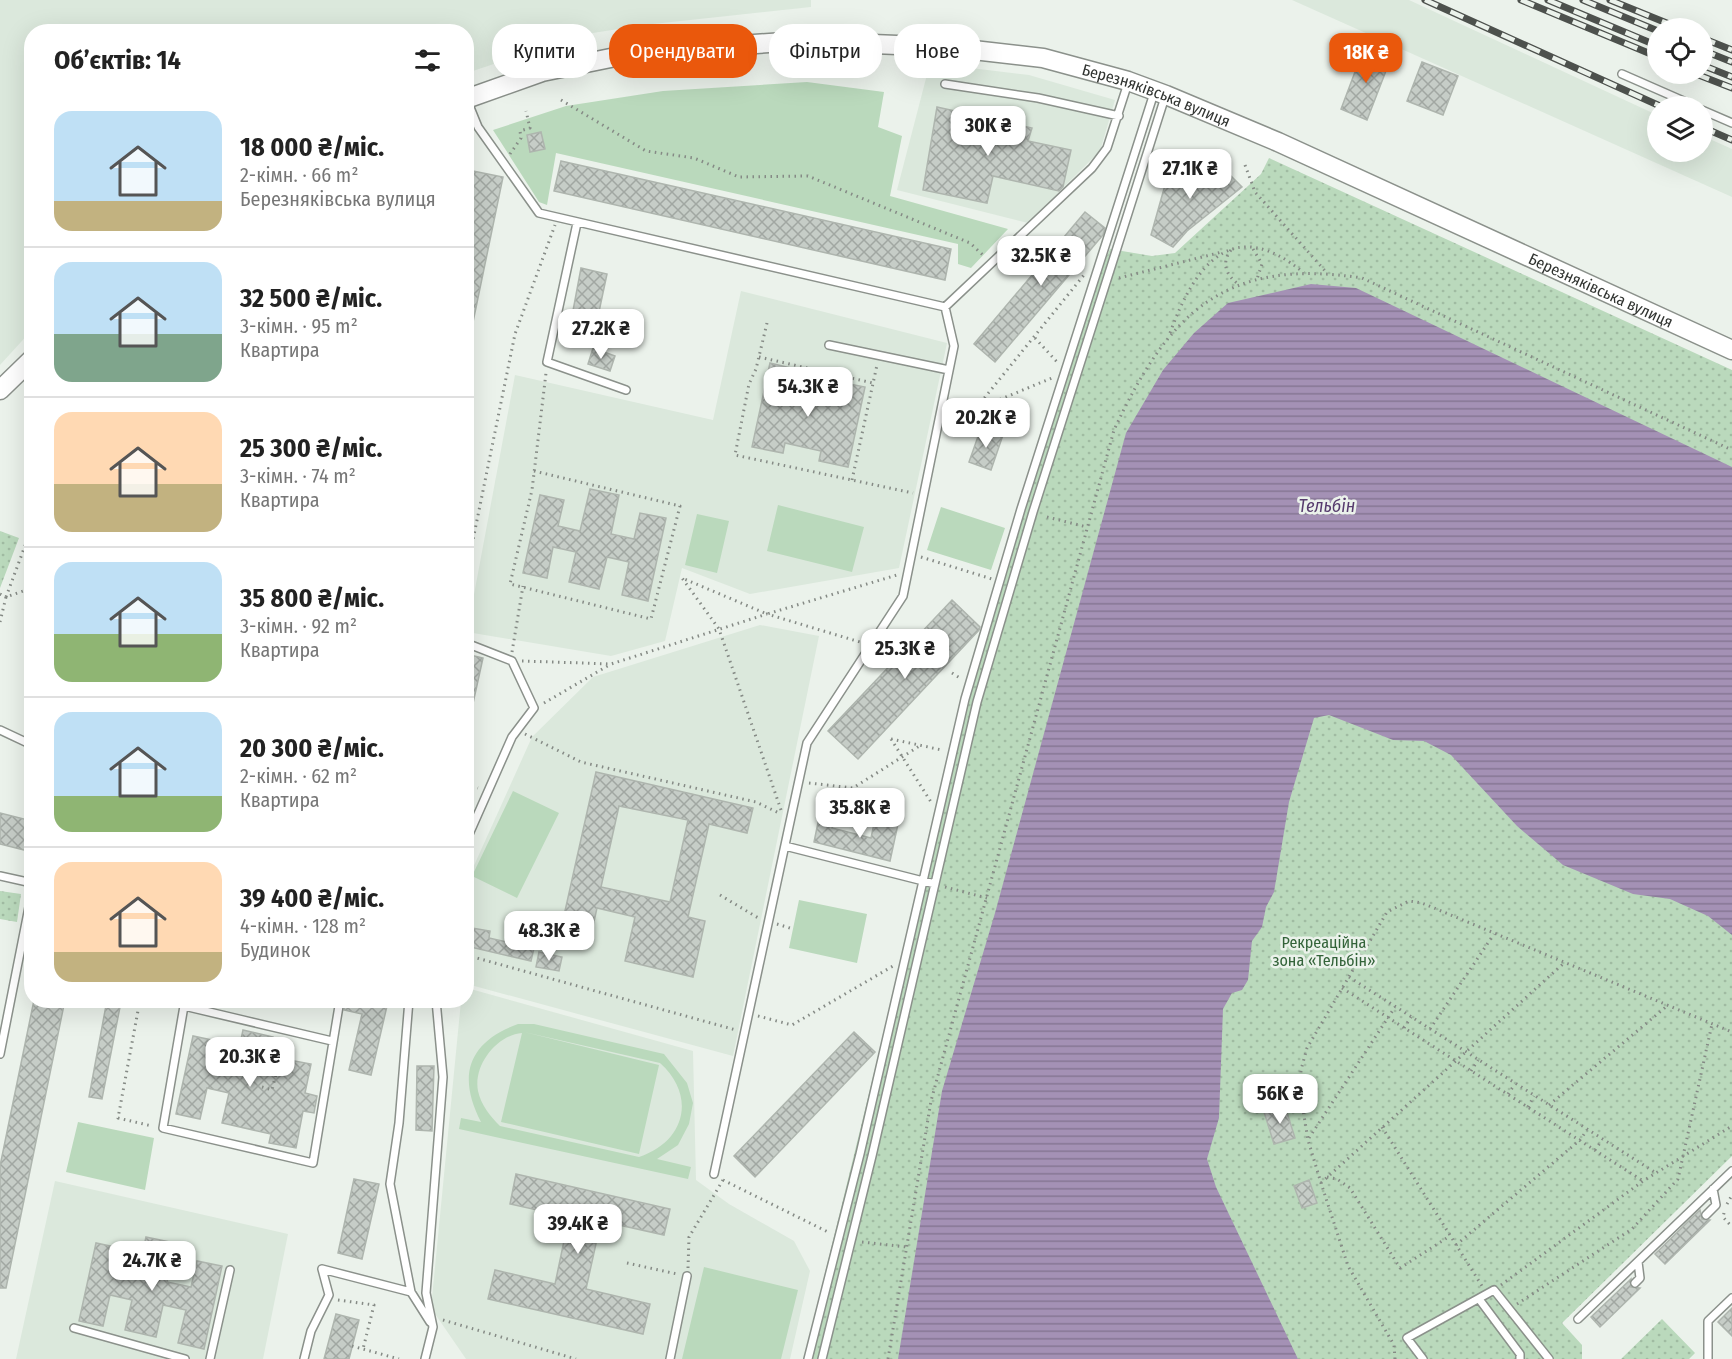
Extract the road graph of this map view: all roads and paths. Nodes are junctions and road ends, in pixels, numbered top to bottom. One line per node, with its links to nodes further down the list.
1 (1622, 74): 6 (lane)
2 (1128, 81): 4 (street, Березняківська вулиця); 5 (street, Березняківська вулиця); 10 (lane)
3 (945, 84): 10 (lane)
4 (1160, 92): 23 (lane); 25 (lane); 32 (street, Березняківська вулиця)
5 (474, 96)
6 (1672, 96)
7 (561, 100): 20 (path)
8 (526, 111): 13 (path)
9 (1713, 115): 12 (lane)
10 (1119, 116): 20 (lane)
11 (474, 117): 13 (lane)
12 (1732, 123)
13 (503, 163): 15 (lane)
14 (1245, 165): 22 (path)
15 (558, 218): 16 (lane); 52 (path)
16 (577, 223): 27 (lane); 35 (lane)
17 (1251, 247): 18 (path); 21 (path); 24 (path)
18 (1233, 249): 19 (path); 26 (path)
19 (1221, 252): 25 (path); 29 (path)
20 (992, 264): 27 (lane)
21 (1304, 273): 22 (path); 24 (path)
22 (1327, 273): 46 (path)
23 (1095, 279): 30 (path); 39 (lane)
24 (1255, 281): 26 (path)
25 (1107, 283): 84 (lane)
26 (1238, 284): 29 (path)
27 (945, 307): 37 (lane)
28 (768, 323): 34 (path)
29 (1169, 336): 51 (path)
30 (1035, 338): 39 (path); 44 (path)
31 (829, 345): 33 (lane)
32 (1732, 350)
33 (879, 355): 37 (lane); 40 (path)
34 (759, 357): 38 (path); 48 (path)
35 (547, 362): 42 (lane); 47 (path)
36 (24, 367): 41 (street)
37 (949, 370): 45 (lane)
38 (819, 371): 40 (path); 43 (path)
39 (1066, 372): 44 (path); 56 (lane)
40 (873, 383): 48 (path)
41 (0, 390)
42 (626, 390)
43 (813, 396)
44 (973, 412): 45 (path)
45 (938, 424): 49 (lane)
46 (1732, 450)
47 (534, 471): 57 (path); 57 (path)
48 (852, 480): 49 (path)
49 (923, 496): 54 (lane)
50 (1047, 517): 51 (path)
51 (1087, 527): 87 (path)
52 (474, 535)
53 (24, 549): 60 (path)
54 (911, 554): 55 (lane); 56 (path)
55 (907, 572): 61 (path); 64 (lane)
56 (999, 582): 73 (lane)
57 (523, 586): 66 (path)
58 (24, 591): 60 (path)
59 (0, 596): 60 (path)
60 (6, 597): 62 (path)
61 (767, 614): 63 (path); 63 (path); 64 (path)
62 (0, 621)
63 (719, 629): 67 (path); 77 (path)
64 (870, 645): 75 (lane)
65 (474, 646): 66 (lane)
66 (512, 661): 67 (path); 68 (lane)
67 (611, 664): 68 (path)
68 (534, 708): 70 (lane)
69 (0, 730): 71 (lane)
70 (517, 731): 77 (path); 79 (lane)
71 (24, 741)
72 (921, 745): 73 (path); 74 (path); 74 (path)
73 (952, 752): 76 (lane)
74 (902, 757): 75 (path); 76 (path)
75 (799, 781): 78 (lane)
76 (938, 814): 83 (lane)
77 (782, 815): 78 (path)
78 (791, 817): 80 (lane)
79 (474, 824)
80 (785, 846): 83 (lane); 88 (lane)
81 (0, 876): 82 (lane)
82 (24, 881)
83 (923, 881): 84 (lane); 93 (lane)
84 (935, 884): 148 (lane)
85 (945, 887): 87 (path)
86 (720, 895): 88 (path)
87 (987, 898): 150 (path)
88 (769, 922): 89 (path); 105 (lane)
89 (793, 928)
90 (24, 932): 116 (lane)
91 (1494, 934): 94 (path); 95 (path); 110 (path)
92 (474, 957): 113 (path)
93 (905, 959): 105 (path); 147 (lane)
94 (1565, 963): 97 (path); 115 (path)
95 (1348, 977): 96 (path); 98 (path)
96 (1342, 988): 107 (path); 130 (path)
97 (1667, 1006): 108 (path); 124 (path)
98 (1395, 1007): 106 (path); 107 (path)
99 (139, 1008): 127 (path)
100 (184, 1008): 127 (lane)
101 (192, 1008): 111 (lane)
102 (338, 1008): 114 (lane)
103 (408, 1008): 157 (lane)
104 (437, 1008): 164 (lane)
105 (750, 1014): 113 (lane)
106 (1411, 1017): 109 (path); 110 (path)
107 (1388, 1018): 109 (path); 130 (path)
108 (1712, 1024): 112 (path); 134 (path)
109 (1404, 1028): 118 (path)
110 (1430, 1029): 115 (path)
111 (286, 1030): 114 (lane); 121 (path)
112 (1732, 1032)
113 (746, 1033): 137 (lane)
114 (332, 1041): 127 (lane)
115 (1466, 1052): 117 (path); 118 (path)
116 (0, 1054)
117 (1478, 1060): 119 (path); 120 (path)
118 (1456, 1061): 119 (path); 128 (path)
119 (1472, 1071): 122 (path)
120 (1515, 1084): 122 (path); 123 (path)
121 (262, 1087)
122 (1508, 1094): 125 (path)
123 (1534, 1096): 124 (path); 125 (path)
124 (1549, 1106): 129 (path)
125 (1528, 1107): 131 (path)
126 (1732, 1126): 134 (path)
127 (163, 1128)
128 (1382, 1128): 138 (path); 146 (path)
129 (1587, 1130): 131 (path); 132 (path)
130 (1308, 1140): 141 (path)
131 (1580, 1140): 133 (path); 149 (path)
132 (1602, 1140): 133 (path); 136 (path)
133 (1595, 1150): 140 (path)
134 (1683, 1155): 136 (path); 162 (path)
135 (1732, 1171): 142 (lane)
136 (1656, 1173): 140 (path)
137 (714, 1174): 139 (path)
138 (1328, 1177): 141 (path); 146 (path)
139 (723, 1180): 147 (path); 154 (path)
140 (1643, 1181): 156 (path)
141 (1321, 1183): 178 (path)
142 (1713, 1190): 144 (lane); 151 (lane)
143 (1732, 1195): 145 (path)
144 (1706, 1215)
145 (1732, 1227)
146 (1450, 1236): 149 (path)
147 (840, 1238): 175 (lane)
148 (852, 1241): 150 (path); 176 (lane)
149 (1456, 1245): 158 (path)
150 (907, 1247): 177 (path)
151 (1638, 1262): 155 (lane); 163 (lane)
152 (627, 1263): 154 (path)
153 (230, 1270): 169 (lane)
154 (687, 1276): 174 (lane)
155 (1635, 1283)
156 (1494, 1290): 158 (lane); 162 (lane)
157 (411, 1292): 161 (lane); 164 (lane)
158 (1487, 1294): 160 (lane)
159 (1732, 1298): 182 (lane)
160 (1479, 1299): 179 (lane); 180 (lane)
161 (325, 1308): 167 (path); 170 (lane)
162 (1509, 1309): 181 (lane)
163 (1578, 1318)
164 (433, 1327): 172 (lane); 173 (path)
165 (74, 1328): 168 (lane)
166 (352, 1346): 167 (path)
167 (363, 1349): 171 (path)
168 (185, 1359)
169 (210, 1359)
170 (304, 1359)
171 (399, 1359)
172 (425, 1359)
173 (576, 1359)
174 (670, 1359)
175 (808, 1359)
176 (822, 1359)
177 (888, 1359)
178 (1395, 1359)
179 (1423, 1359)
180 (1520, 1359)
181 (1549, 1359)
182 (1708, 1359)

